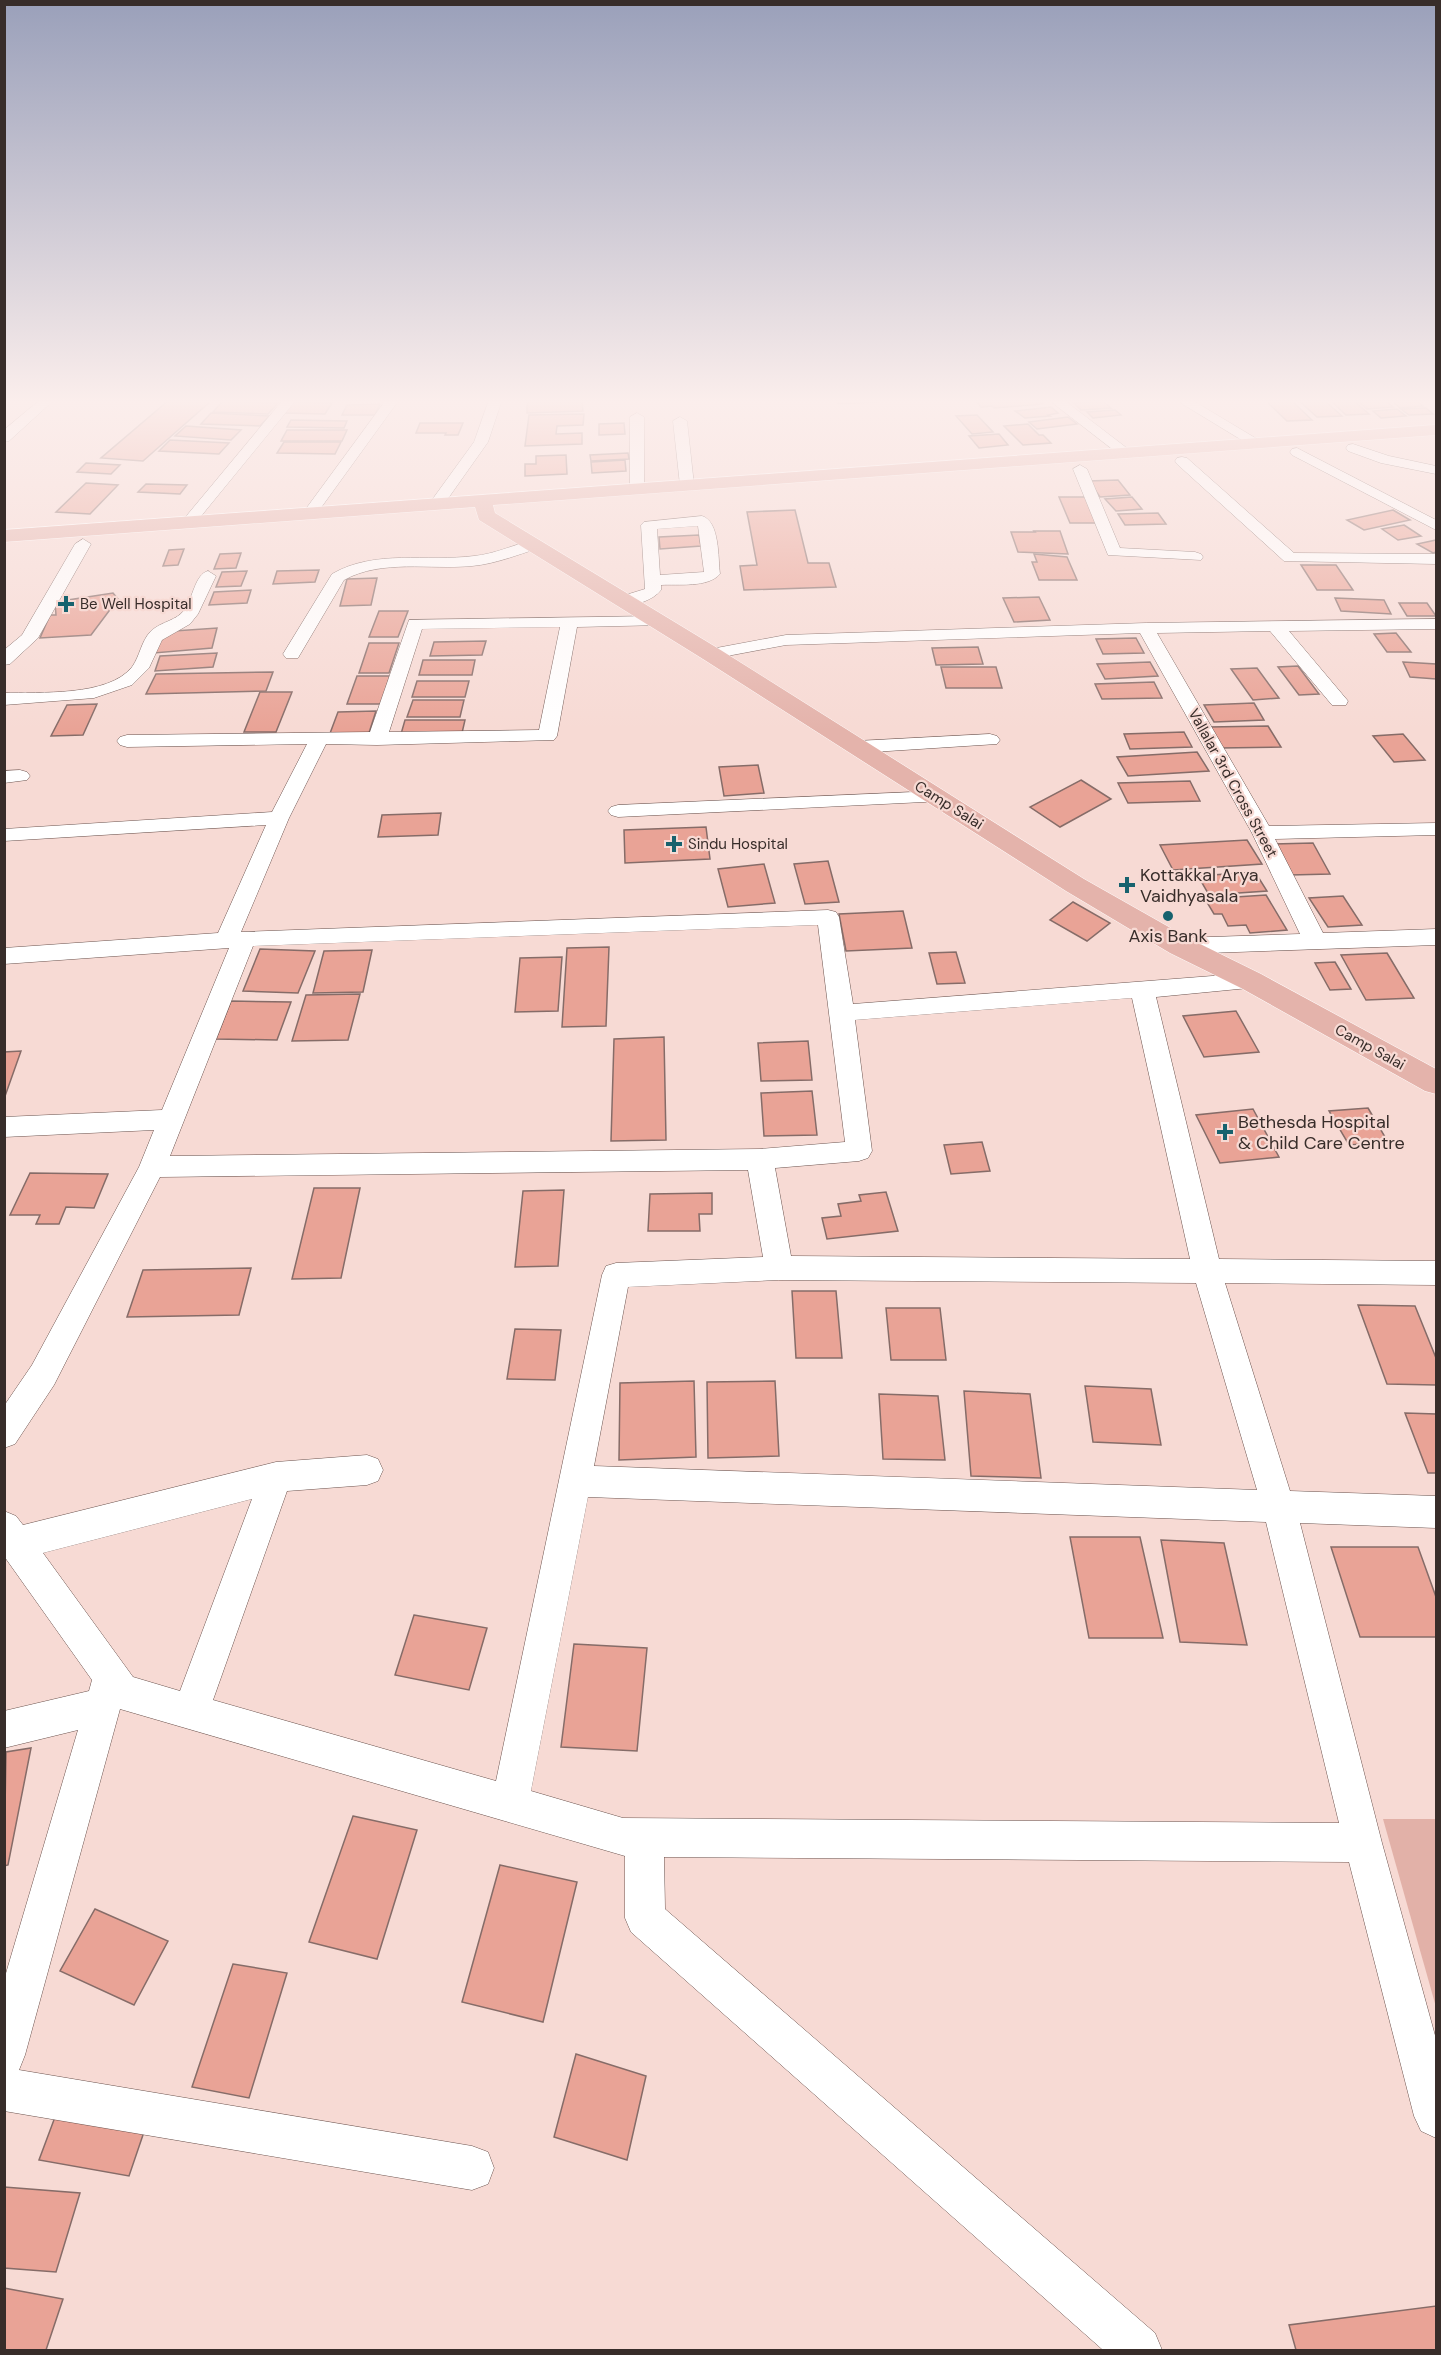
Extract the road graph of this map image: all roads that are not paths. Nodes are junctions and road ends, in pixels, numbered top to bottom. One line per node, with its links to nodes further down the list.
1 (199, 510): 10 (street)
2 (312, 510): 9 (street)
3 (354, 510): 9 (main road)
4 (463, 510): 13 (main road)
5 (487, 510): 14 (main road, Camp Salai)
6 (1097, 510): 16 (street)
7 (1236, 510): 17 (street)
8 (1407, 510): 11 (street)
9 (310, 513): 10 (main road)
10 (188, 523): 12 (main road)
11 (1437, 526)
12 (4, 536)
13 (83, 544): 15 (main road); 28 (street)
14 (533, 544): 20 (main road, Camp Salai); 26 (street)
15 (4, 549)
16 (1195, 557)
17 (1437, 559)
18 (208, 576): 29 (street)
19 (654, 580): 19 (street); 20 (street)
20 (625, 601): 21 (main road, Camp Salai)
21 (657, 621): 22 (street); 27 (main road, Camp Salai)
22 (569, 624): 32 (street); 32 (street)
23 (1275, 626): 24 (street); 25 (street); 30 (street)
24 (1146, 628): 27 (street); 40 (street, Vallalar 3rd Cross Street)
25 (1434, 628)
26 (292, 654)
27 (711, 654): 35 (main road, Camp Salai)
28 (4, 660)
29 (4, 699)
30 (1339, 701)
31 (320, 738): 32 (street); 34 (street); 38 (street)
32 (377, 739)
33 (990, 740): 35 (street)
34 (127, 741)
35 (858, 747): 36 (main road, Camp Salai)
36 (937, 797): 37 (street); 45 (main road, Camp Salai)
37 (618, 811)
38 (279, 818): 41 (street); 43 (street)
39 (1437, 829): 40 (street)
40 (1262, 833): 44 (street, Vallalar 3rd Cross Street)
41 (4, 835)
42 (1437, 937): 44 (street)
43 (235, 940): 46 (street); 49 (street); 51 (street)
44 (1315, 941): 45 (street)
45 (1180, 946): 47 (main road, Camp Salai)
46 (4, 956)
47 (1251, 981): 48 (street); 50 (main road, Camp Salai)
48 (1142, 988): 49 (street); 56 (street)
49 (842, 1013): 53 (street)
50 (1437, 1083)
51 (171, 1119): 52 (street); 54 (street)
52 (4, 1127)
53 (760, 1159): 54 (street); 55 (street)
54 (152, 1167): 58 (street)
55 (779, 1268): 56 (street); 61 (street)
56 (1207, 1270): 57 (street); 62 (street)
57 (1437, 1274)
58 (4, 1434)
59 (367, 1470): 60 (street)
60 (276, 1477): 64 (street); 66 (street)
61 (575, 1481): 62 (street); 68 (street)
62 (1279, 1507): 63 (street); 70 (street)
63 (1437, 1512)
64 (10, 1535): 65 (street)
65 (107, 1692): 66 (street); 67 (street); 71 (street)
66 (190, 1712): 68 (street)
67 (4, 1730)
68 (510, 1804): 69 (street)
69 (644, 1837): 70 (street); 75 (street)
70 (1363, 1843): 73 (street)
71 (4, 2055)
72 (4, 2089): 74 (street)
73 (1437, 2116)
74 (472, 2168)
75 (1138, 2350)

